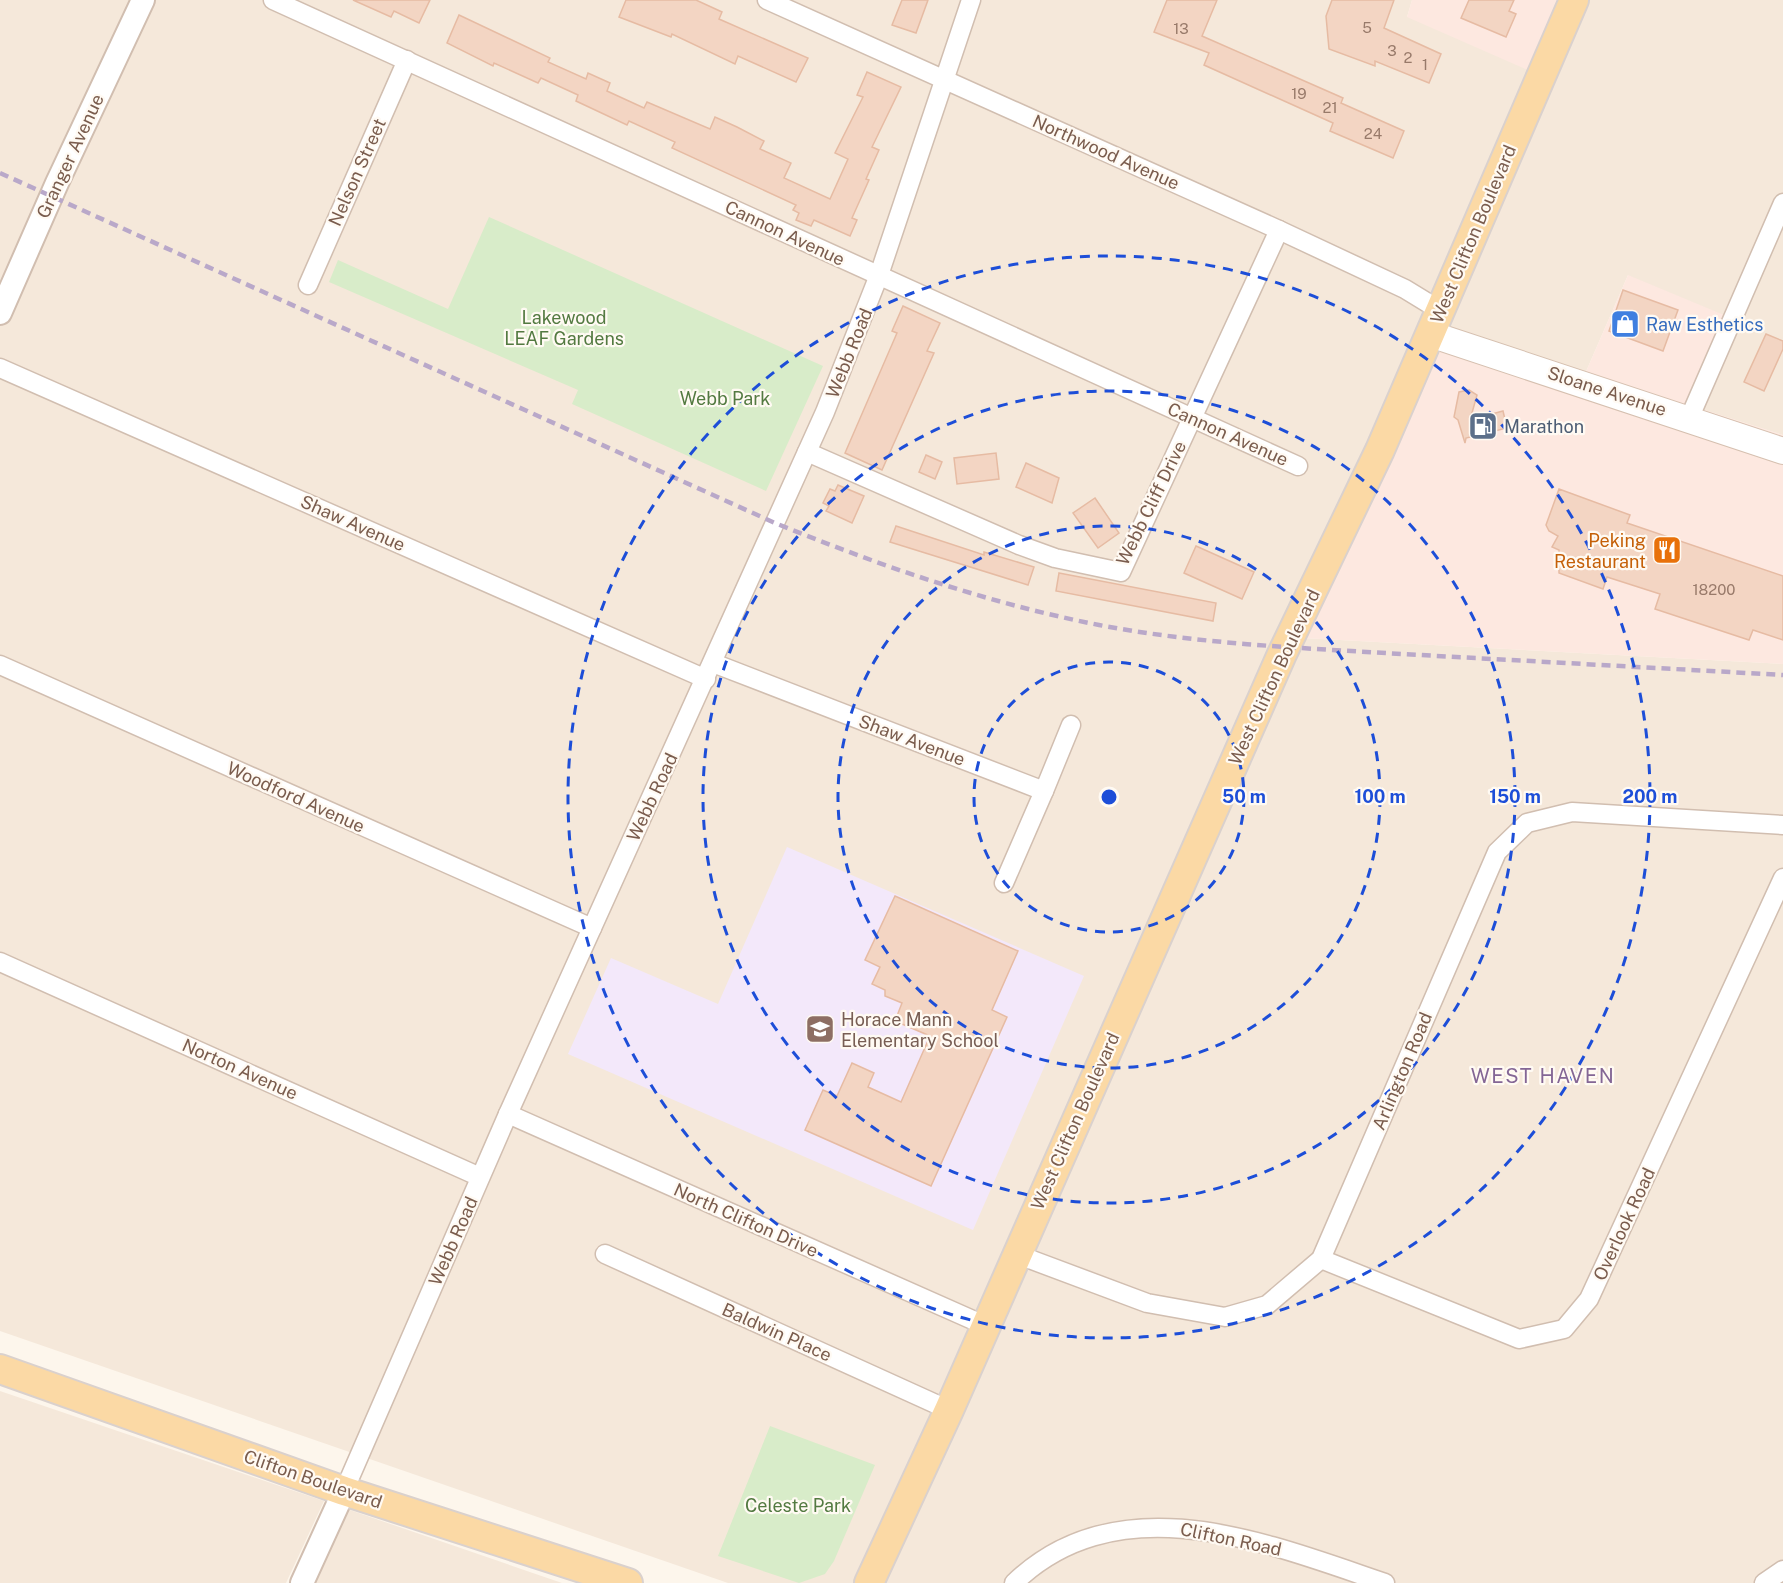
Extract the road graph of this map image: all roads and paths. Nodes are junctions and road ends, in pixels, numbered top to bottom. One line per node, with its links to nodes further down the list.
1 (143, 0): 12 (street, Granger Avenue)
2 (273, 0): 6 (street, Cannon Avenue)
3 (767, 0): 7 (street, Northwood Avenue)
4 (971, 0): 7 (street, Webb Road)
5 (1574, 0): 13 (main road, West Clifton Boulevard)
6 (407, 60): 10 (street, Cannon Avenue); 11 (street, Nelson Street)
7 (944, 79): 9 (street, Northwood Avenue); 10 (street, Webb Road)
8 (1783, 203): 16 (street)
9 (1279, 230): 13 (street, Northwood Avenue); 15 (street, Webb Cliff Drive)
10 (879, 275): 15 (street, Cannon Avenue); 18 (street, Webb Road)
11 (309, 285)
12 (0, 313)
13 (1436, 322): 16 (main road, Sloane Avenue); 32 (main road, West Clifton Boulevard)
14 (0, 368): 21 (street, Shaw Avenue)
15 (1190, 418): 18 (street, Webb Cliff Drive); 19 (street, Cannon Avenue)
16 (1689, 419): 17 (main road, Sloane Avenue)
17 (1783, 451)
18 (807, 452): 21 (street, Webb Road)
19 (1298, 465)
20 (0, 665): 27 (street, Woodford Avenue)
21 (709, 671): 23 (street, Shaw Avenue); 27 (street, Webb Road)
22 (1071, 725): 23 (street)
23 (1044, 791): 26 (street)
24 (1783, 825): 33 (street, Arlington Road)
25 (1783, 878): 33 (street, Overlook Road)
26 (1004, 883)
27 (592, 928): 29 (street, Webb Road)
28 (0, 962): 30 (street, Norton Avenue)
29 (508, 1114): 30 (street, Webb Road); 34 (street, North Clifton Drive)
30 (480, 1177): 37 (street, Webb Road)
31 (605, 1254): 36 (street, Baldwin Place)
32 (1016, 1254): 33 (street, Arlington Road); 34 (main road, West Clifton Boulevard)
33 (1321, 1259)
34 (984, 1326): 36 (main road, West Clifton Boulevard)
35 (0, 1369): 37 (main road, Clifton Boulevard)
36 (949, 1410): 41 (main road, West Clifton Boulevard)
37 (344, 1491): 39 (street, Webb Road); 40 (main road, Clifton Boulevard)
38 (1783, 1570): 44 (street)
39 (302, 1583)
40 (628, 1583)
41 (869, 1583)
42 (1014, 1583): 43 (street, Clifton Road)
43 (1385, 1583)
44 (1764, 1583)

